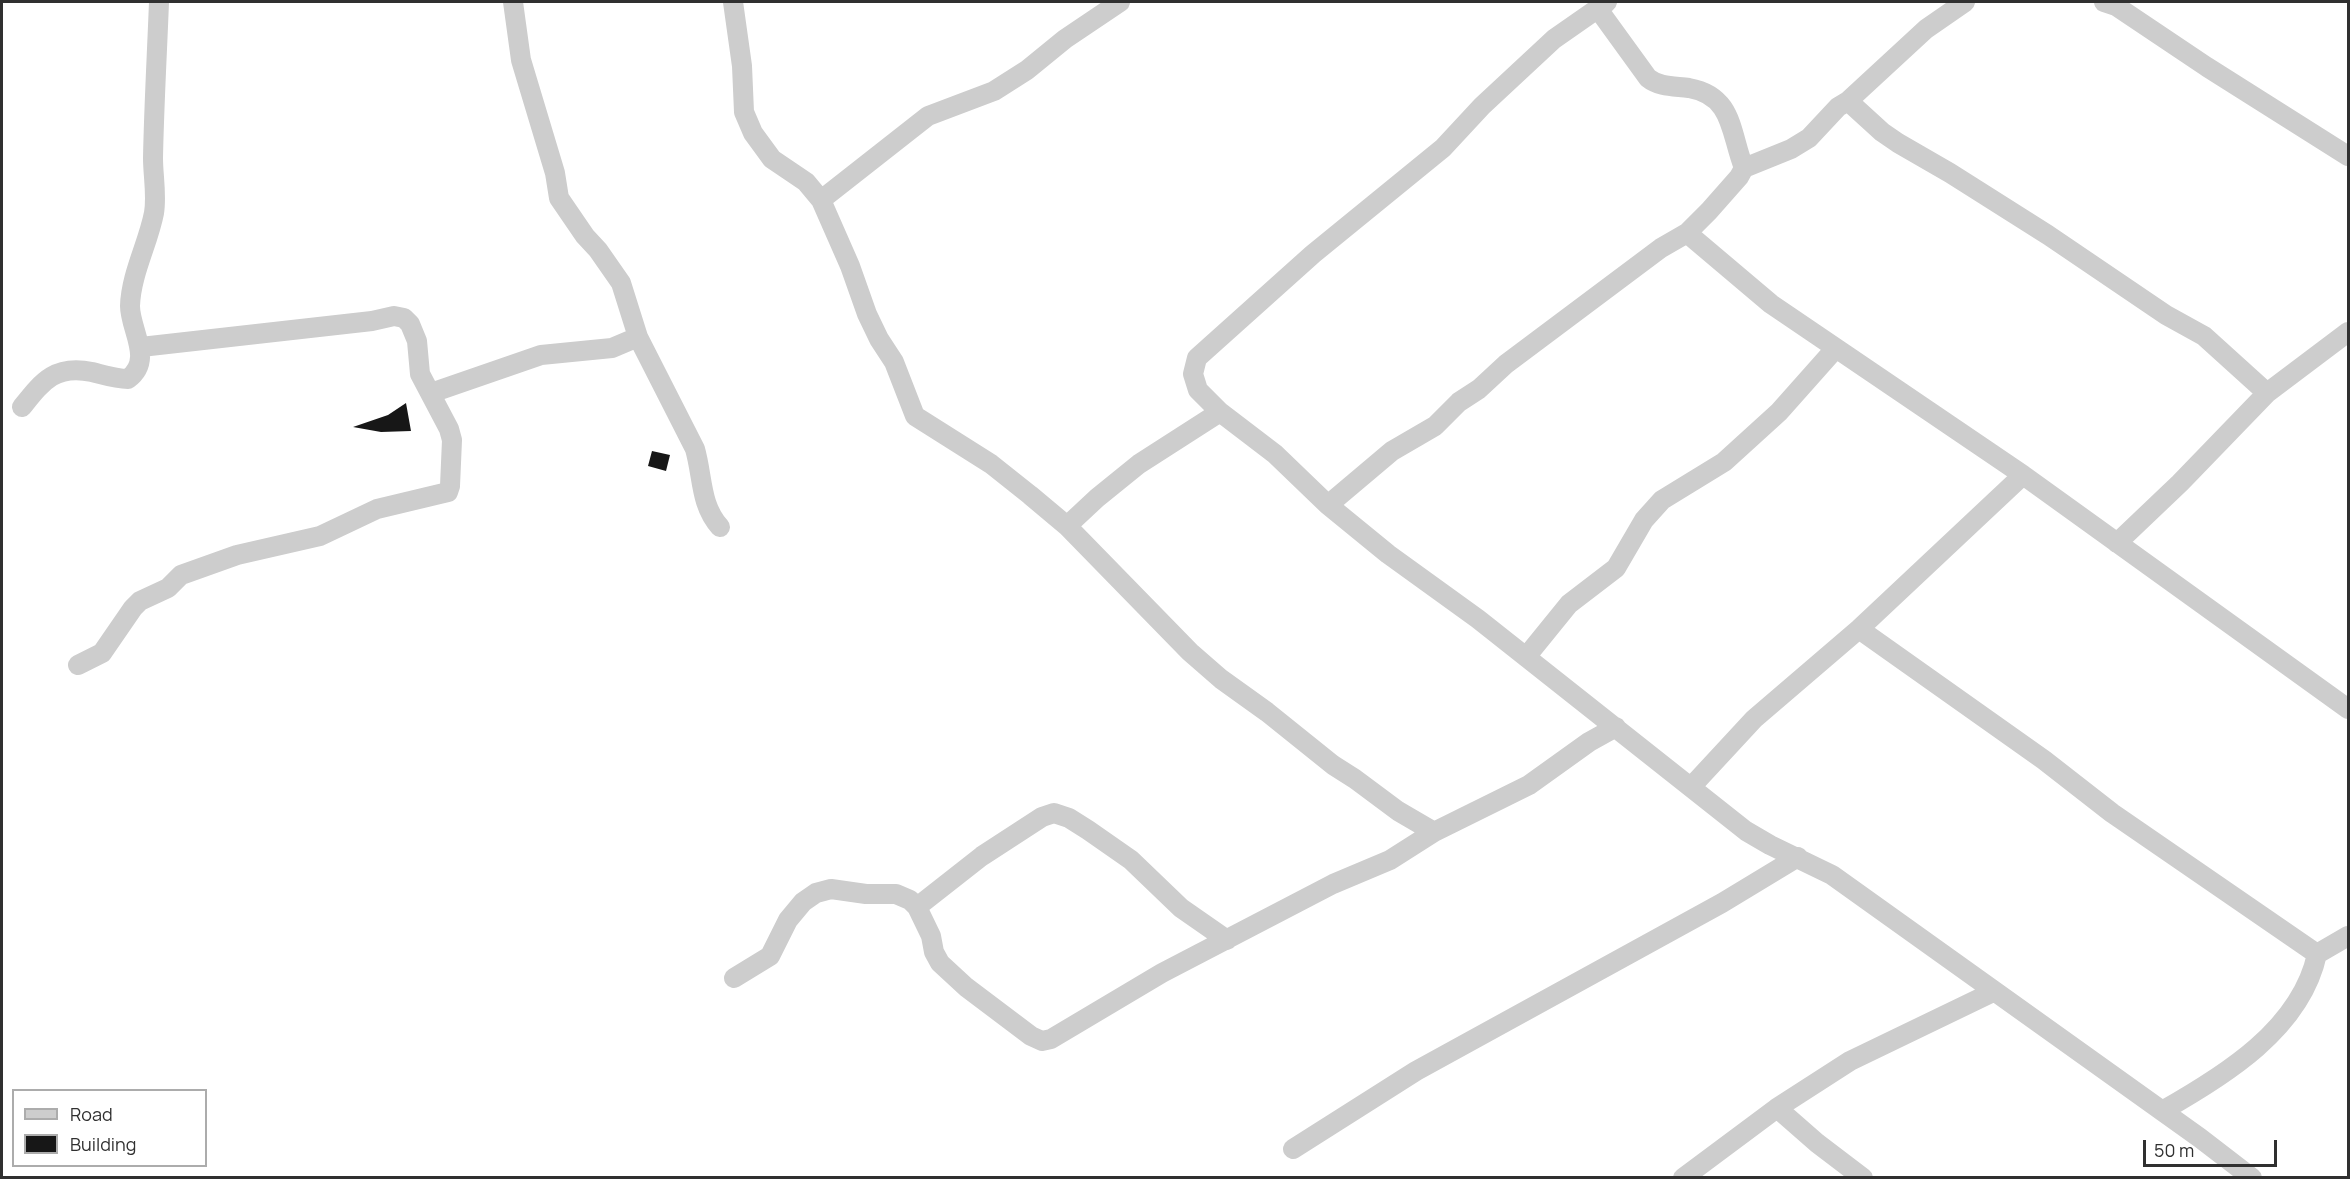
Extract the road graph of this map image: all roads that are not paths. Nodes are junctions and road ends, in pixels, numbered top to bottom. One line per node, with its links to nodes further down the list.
1 (159, 2): 15 (street)
2 (513, 2): 14 (street)
3 (734, 2): 11 (street)
4 (1120, 2): 11 (street)
5 (1965, 2): 8 (street)
6 (2104, 2): 9 (street)
7 (1603, 5): 10 (street); 20 (street)
8 (1848, 101): 10 (street); 18 (street)
9 (2349, 156)
10 (1744, 168): 12 (street)
11 (821, 200): 23 (street)
12 (1687, 233): 16 (street); 22 (street)
13 (2349, 332): 18 (street)
14 (638, 337): 17 (street); 24 (street)
15 (141, 347): 17 (street); 19 (street)
16 (1835, 350): 21 (street); 27 (street)
17 (431, 393): 28 (street)
18 (2267, 393): 25 (street)
19 (22, 407)
20 (1220, 412): 22 (street); 23 (street)
21 (2023, 475): 25 (street); 26 (street)
22 (1328, 505): 27 (street)
23 (1067, 526): 32 (street)
24 (720, 527)
25 (2117, 543): 29 (street)
26 (1859, 629): 31 (street); 37 (street)
27 (1526, 657): 30 (street)
28 (78, 665)
29 (2349, 709)
30 (1616, 728): 31 (street); 32 (street)
31 (1691, 787): 33 (street)
32 (1434, 832): 36 (street)
33 (1798, 857): 39 (street); 42 (street)
34 (917, 907): 36 (street); 36 (street); 38 (street)
35 (2349, 936): 37 (street)
36 (1227, 940)
37 (2317, 954): 41 (street)
38 (734, 978)
39 (1993, 992): 40 (street); 41 (street)
40 (1777, 1108): 43 (street); 44 (street)
41 (2162, 1111): 45 (street)
42 (1293, 1149)
43 (1683, 1178)
44 (1863, 1178)
45 (2252, 1178)

